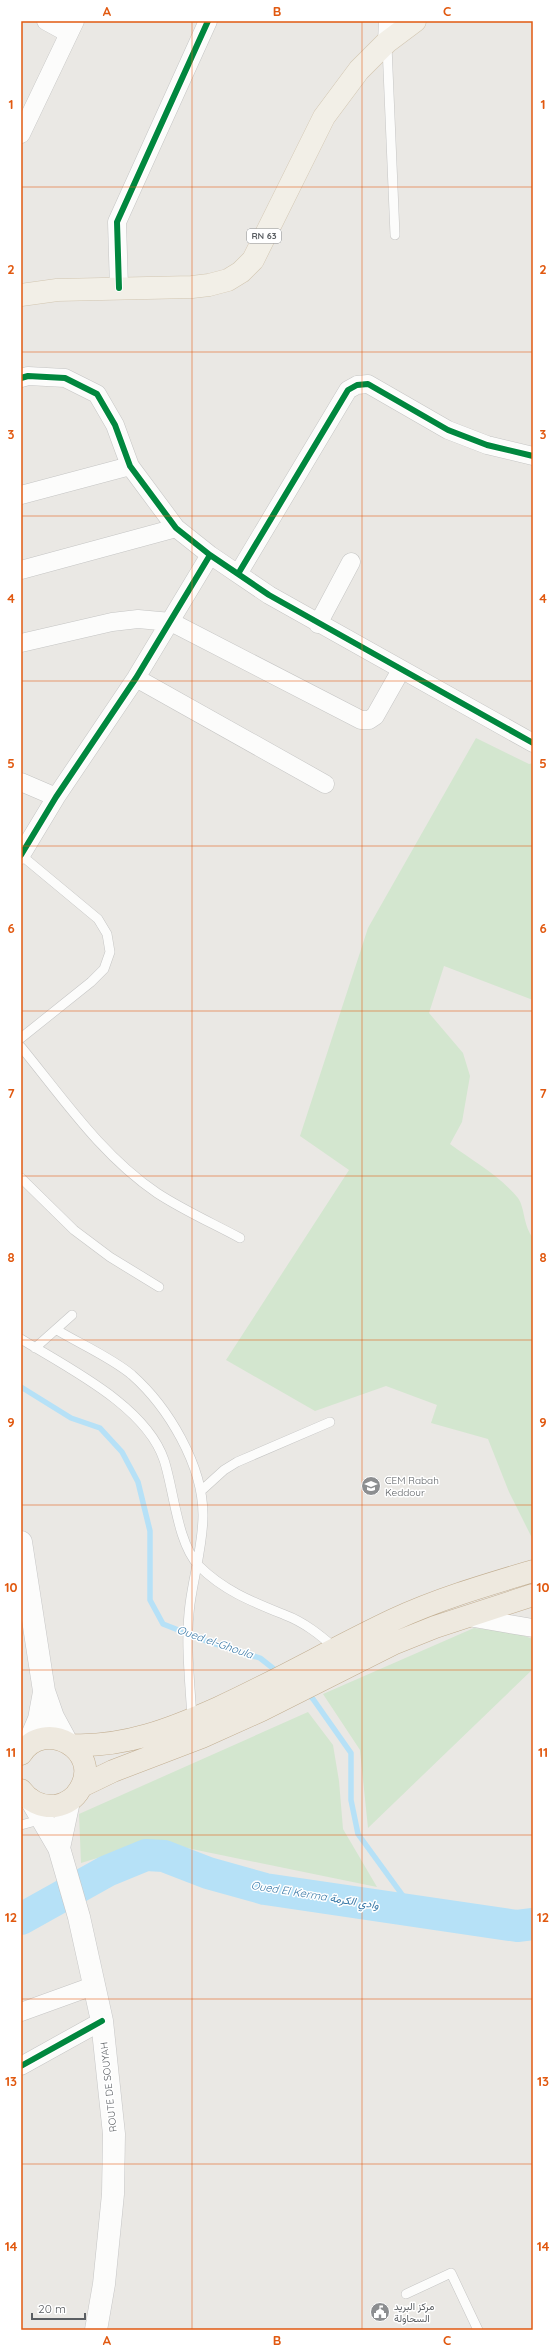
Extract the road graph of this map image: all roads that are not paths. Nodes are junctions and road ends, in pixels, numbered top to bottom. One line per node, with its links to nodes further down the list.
1 (46, 21): 4 (street)
2 (208, 21): 8 (street)
3 (415, 21): 5 (main road, RN 63)
4 (72, 27): 6 (street)
5 (388, 32): 7 (lane); 8 (main road, RN 63)
6 (21, 134)
7 (395, 235)
8 (119, 288): 9 (main road, RN 63)
9 (21, 295)
10 (21, 378): 12 (street)
11 (533, 456): 18 (street)
12 (130, 466): 13 (street); 14 (street)
13 (21, 496)
14 (176, 528): 15 (street); 17 (street)
15 (210, 555): 18 (street); 19 (street)
16 (350, 562): 20 (street)
17 (21, 570)
18 (238, 574): 20 (street)
19 (170, 622): 21 (street); 22 (street); 23 (street)
20 (318, 624): 22 (street)
21 (21, 643)
22 (401, 670): 24 (street)
23 (136, 678): 26 (street); 27 (street)
24 (533, 743)
25 (21, 782): 27 (street)
26 (325, 784)
27 (56, 797): 28 (street)
28 (21, 855): 29 (lane)
29 (21, 1038)
30 (21, 1047): 32 (lane)
31 (21, 1178): 33 (lane)
32 (240, 1238)
33 (159, 1287)
34 (72, 1315): 35 (lane)
35 (57, 1330): 37 (lane); 39 (lane)
36 (21, 1339): 37 (lane)
37 (35, 1348): 41 (lane)
38 (330, 1422): 39 (lane)
39 (202, 1490): 41 (lane)
40 (21, 1542): 48 (main road)
41 (198, 1565): 46 (lane); 50 (lane)
42 (533, 1571): 46 (highway)
43 (533, 1596): 44 (highway)
44 (465, 1617): 45 (street); 47 (highway)
45 (533, 1628)
46 (337, 1649): 47 (highway)
47 (319, 1670): 49 (highway)
48 (44, 1691): 51 (main road); 52 (main road)
49 (259, 1701): 50 (highway); 53 (highway)
50 (192, 1719): 51 (highway)
51 (69, 1743): 52 (highway); 53 (highway)
52 (23, 1751)
53 (76, 1794): 54 (highway); 57 (main road, ROUTE DE SOUYAH)
54 (26, 1795): 55 (main road, ROUTE DE SOUYAH)
55 (43, 1819): 56 (lane); 57 (main road, ROUTE DE SOUYAH)
56 (21, 1825)
57 (59, 1848): 58 (main road, ROUTE DE SOUYAH)
58 (93, 1986): 59 (street); 60 (main road, ROUTE DE SOUYAH)
59 (21, 2012)
60 (102, 2021): 61 (street); 63 (main road, ROUTE DE SOUYAH)
61 (21, 2066)
62 (406, 2294): 64 (lane)
63 (96, 2330)
64 (478, 2330)

